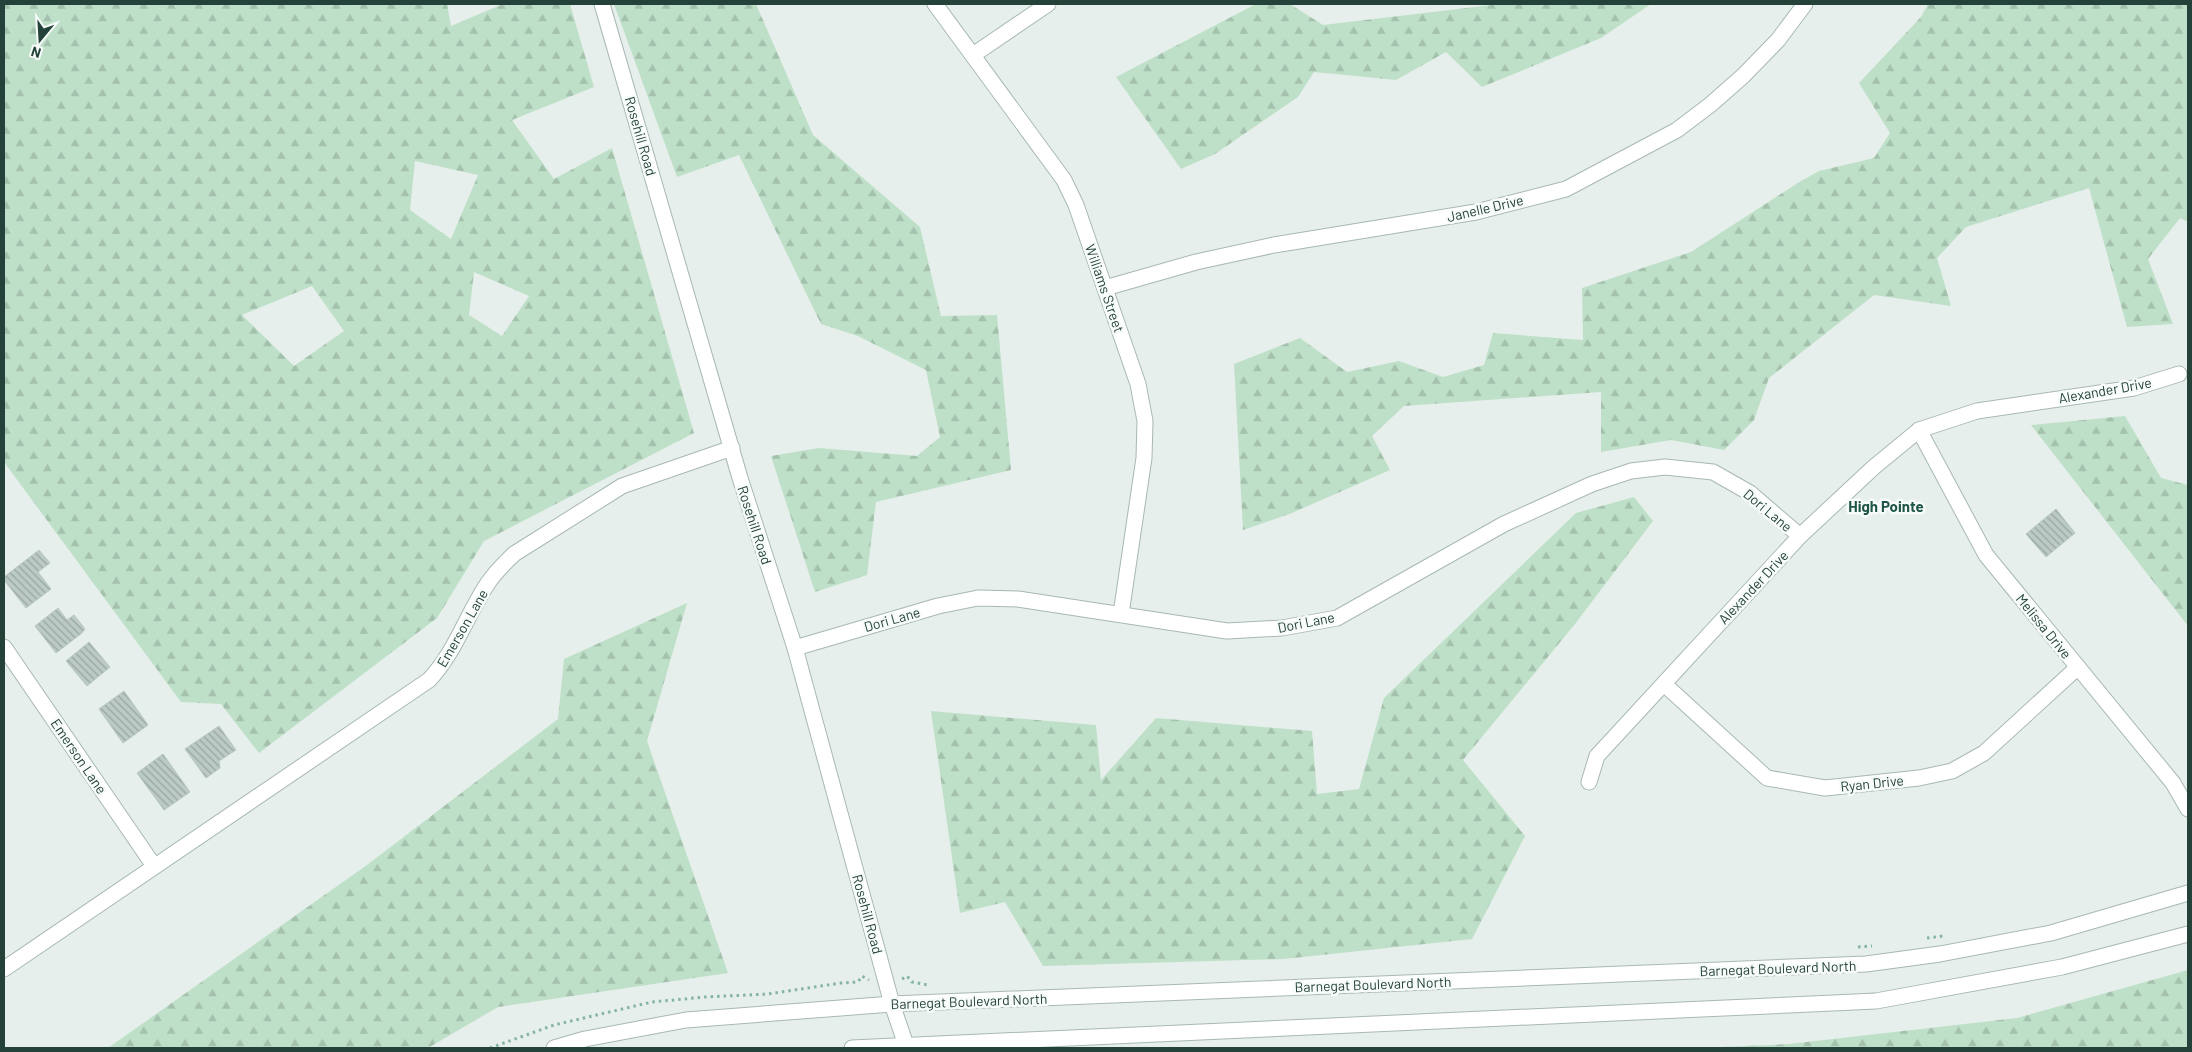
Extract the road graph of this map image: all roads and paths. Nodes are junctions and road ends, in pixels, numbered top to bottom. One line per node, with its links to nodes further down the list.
1 (602, 4): 9 (street, Rosehill Road)
2 (935, 4): 5 (street, Williams Street)
3 (1048, 4): 5 (street)
4 (1805, 4): 6 (street, Janelle Drive)
5 (973, 55): 6 (street, Williams Street)
6 (1106, 288): 11 (street, Williams Street)
7 (2179, 374): 8 (street, Alexander Drive)
8 (1918, 430): 10 (street, Alexander Drive); 14 (street, Melissa Drive)
9 (732, 448): 13 (street, Rosehill Road); 18 (street, Emerson Lane)
10 (1800, 536): 11 (street, Dori Lane); 15 (street, Alexander Drive)
11 (1121, 614): 13 (street, Dori Lane)
12 (4, 647): 18 (street, Emerson Lane)
13 (794, 648): 32 (street, Rosehill Road)
14 (2078, 667): 15 (street, Ryan Drive); 17 (street, Melissa Drive)
15 (1664, 684): 16 (street, Alexander Drive)
16 (1588, 782)
17 (2188, 809)
18 (154, 866): 25 (street, Emerson Lane)
19 (2188, 893): 32 (street, Barnegat Boulevard North)
20 (2188, 934): 33 (street)
21 (1948, 935): 22 (path)
22 (1920, 939)
23 (1874, 946): 24 (path)
24 (1854, 947)
25 (4, 969)
26 (902, 979): 30 (path)
27 (869, 980): 29 (path)
28 (841, 983): 29 (path)
29 (854, 983): 31 (path)
30 (936, 985)
31 (859, 990)
32 (892, 1004): 33 (street, Rosehill Road); 34 (street, Barnegat Boulevard North)
33 (907, 1047): 35 (street)
34 (554, 1048)
35 (852, 1048)

